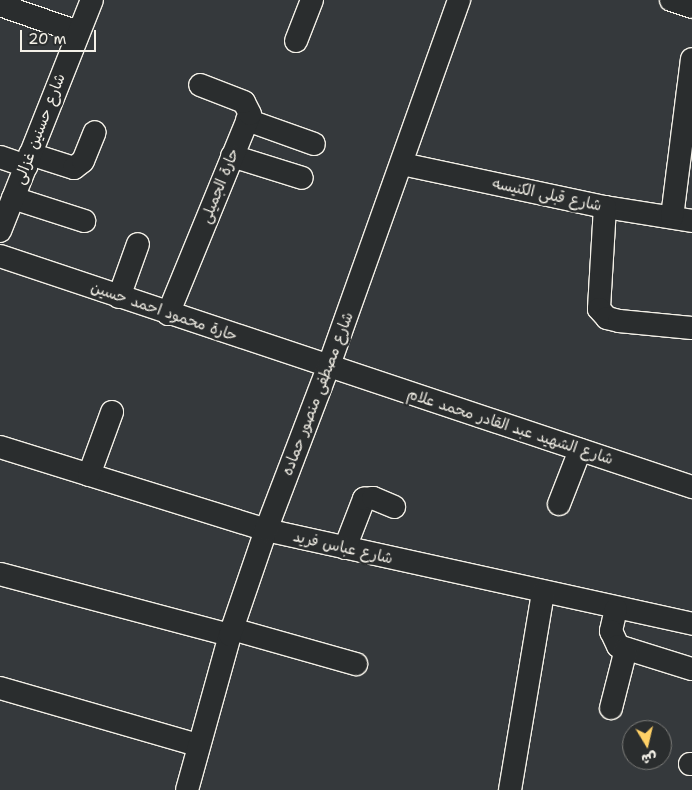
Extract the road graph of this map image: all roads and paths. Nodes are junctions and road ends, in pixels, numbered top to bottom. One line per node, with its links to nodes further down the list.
1 (92, 0): 7 (street, شارع حسنين غزالى)
2 (312, 0): 8 (street)
3 (459, 0): 18 (street, شارع مصطفى منصور حماده)
4 (671, 0): 6 (street)
5 (0, 5): 7 (street)
6 (692, 7)
7 (78, 32): 17 (street, شارع حسنين غزالى)
8 (296, 41)
9 (692, 59): 14 (street)
10 (200, 85): 11 (street)
11 (247, 120): 13 (street); 15 (street, حارة الجميلى)
12 (95, 132): 17 (street)
13 (314, 144)
14 (686, 153): 22 (street)
15 (232, 156): 19 (street); 28 (street, حارة الجميلى)
16 (0, 157): 17 (street)
17 (28, 160): 20 (street, شارع حسنين غزالى)
18 (402, 164): 21 (street, شارع قبلى الكنيسه); 30 (street, شارع مصطفى منصور حماده)
19 (302, 178)
20 (13, 198): 23 (street); 24 (street, شارع حسنين غزالى)
21 (605, 207): 22 (street, شارع قبلى الكنيسه); 29 (street)
22 (682, 219)
23 (84, 221)
24 (0, 231)
25 (138, 244): 27 (street)
26 (0, 256): 27 (street, حارة محمود احمد حسين)
27 (119, 297): 28 (street, حارة محمود احمد حسين)
28 (168, 314): 30 (street, حارة محمود احمد حسين)
29 (692, 328)
30 (328, 368): 33 (street, شارع الشهيد عبد القادر محمد علام); 38 (street, شارع مصطفى منصور حماده)
31 (112, 412): 34 (street)
32 (0, 447): 34 (street, شارع عباس فريد)
33 (580, 450): 35 (street, شارع الشهيد عبد القادر محمد علام); 36 (street)
34 (88, 475): 38 (street, شارع عباس فريد)
35 (692, 487)
36 (559, 504)
37 (394, 507): 39 (street)
38 (266, 530): 39 (street, شارع عباس فريد); 44 (street, شارع مصطفى منصور حماده)
39 (345, 548): 41 (street, شارع عباس فريد)
40 (0, 574): 44 (street)
41 (543, 592): 42 (street, شارع عباس فريد); 51 (street)
42 (616, 609): 43 (street, شارع عباس فريد); 45 (street)
43 (692, 624)
44 (231, 632): 46 (street); 50 (street, شارع مصطفى منصور حماده)
45 (626, 649): 47 (street); 49 (street)
46 (356, 664)
47 (692, 669)
48 (0, 688): 50 (street)
49 (611, 708)
50 (198, 744): 52 (street, شارع مصطفى منصور حماده)
51 (515, 789)
52 (187, 790)

